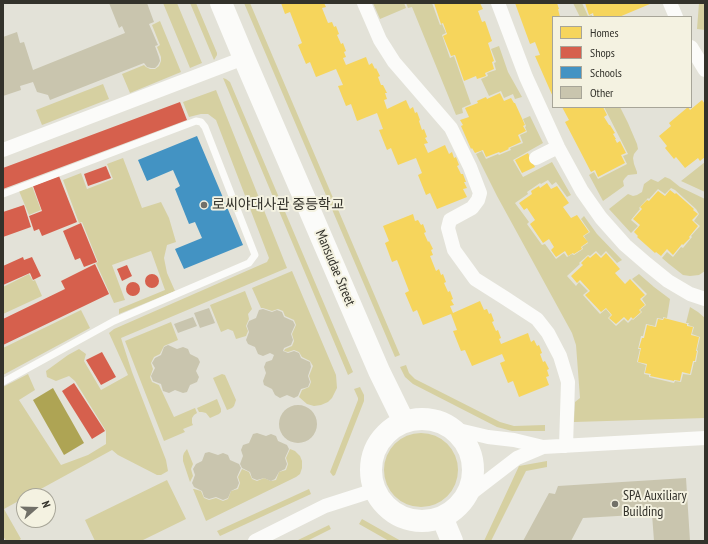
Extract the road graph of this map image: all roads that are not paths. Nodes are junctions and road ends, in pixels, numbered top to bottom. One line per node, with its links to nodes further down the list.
1 (221, 3): 7 (main road, Mansudae Street)
2 (364, 3): 18 (street)
3 (498, 3): 9 (street)
4 (670, 3): 5 (street)
5 (676, 16)
6 (692, 48): 8 (street)
7 (244, 58): 10 (street); 15 (main road, Mansudae Street)
8 (705, 70)
9 (558, 147): 11 (street); 13 (street)
10 (3, 150)
11 (536, 158)
12 (3, 194): 14 (lane)
13 (705, 299)
14 (3, 382)
15 (404, 422): 16 (main road); 20 (main road)
16 (450, 428): 19 (street); 21 (main road)
17 (705, 438): 18 (street)
18 (566, 446): 19 (street)
19 (543, 447): 21 (street)
20 (375, 490): 22 (main road); 23 (street)
21 (465, 498): 22 (main road)
22 (442, 517): 24 (main road)
23 (255, 541)
24 (452, 541)

